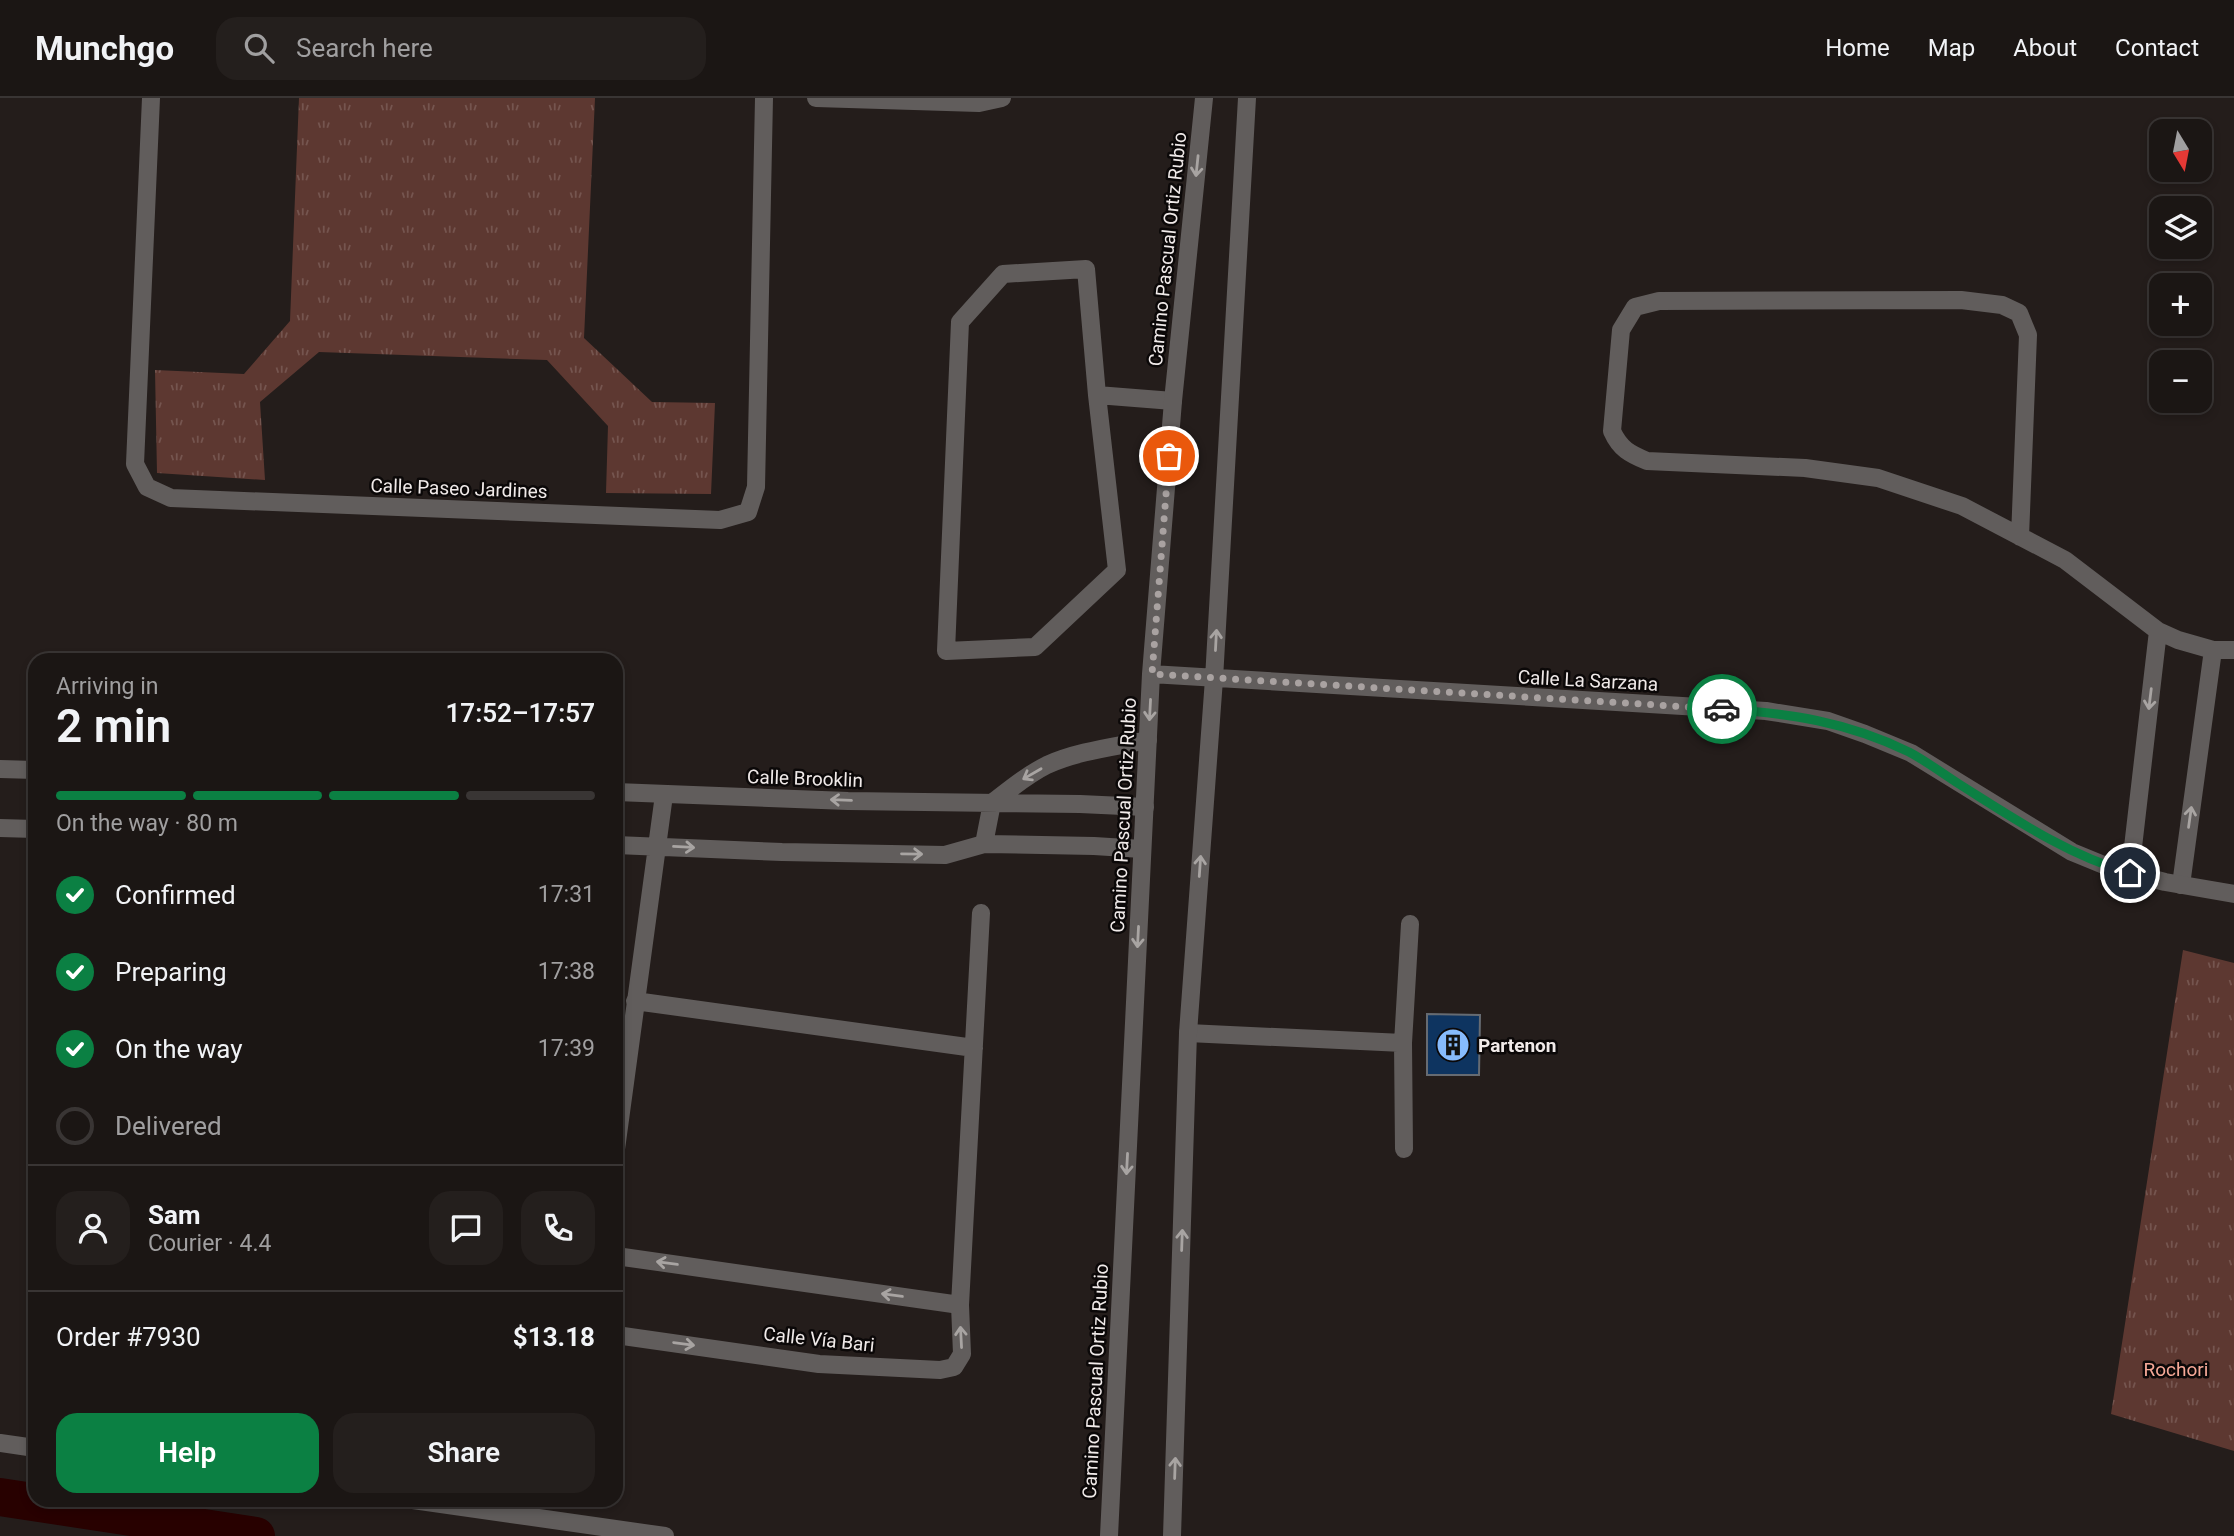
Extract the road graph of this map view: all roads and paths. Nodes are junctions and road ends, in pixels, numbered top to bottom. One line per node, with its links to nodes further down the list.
1 (150, 98): 2 (street, Calle Paseo Jardines)
2 (764, 98)
3 (816, 98): 4 (street)
4 (1002, 98)
5 (1204, 98): 8 (street, Camino Pascual Ortiz Rubio, one-way to 8)
6 (1247, 98): 14 (street, one-way to 6)
7 (1097, 395): 7 (street); 8 (street)
8 (1173, 401): 13 (street, Camino Pascual Ortiz Rubio)
9 (2020, 537): 9 (street); 10 (street)
10 (2158, 631): 11 (street); 28 (street, one-way to 28)
11 (2213, 650): 12 (street); 29 (street, one-way to 11)
12 (2234, 650)
13 (1152, 674): 14 (street, Calle La Sarzana); 15 (street, Camino Pascual Ortiz Rubio, one-way to 15)
14 (1214, 679): 28 (street, Calle La Sarzana); 34 (street, one-way to 14)
15 (1148, 740): 20 (street, one-way to 20); 21 (street, Camino Pascual Ortiz Rubio)
16 (0, 769): 17 (street)
17 (28, 770)
18 (623, 792): 19 (street, Calle Brooklin)
19 (664, 794): 20 (street, Calle Brooklin, one-way to 19); 26 (street)
20 (992, 803): 21 (street, Calle Brooklin); 24 (street)
21 (1145, 807): 27 (street, Camino Pascual Ortiz Rubio)
22 (0, 828): 23 (street)
23 (28, 829)
24 (984, 844): 26 (street, one-way to 24); 27 (street)
25 (623, 845): 26 (street)
26 (656, 846): 33 (street)
27 (1142, 849): 46 (street, Camino Pascual Ortiz Rubio, one-way to 46)
28 (2130, 873): 29 (street, Calle La Sarzana)
29 (2181, 885): 30 (street, Calle La Sarzana)
30 (2234, 894)
31 (981, 913): 36 (street, Calle Vía Bari)
32 (1410, 924): 35 (street)
33 (635, 1001): 36 (street); 37 (street)
34 (1188, 1033): 35 (street); 47 (street, one-way to 34)
35 (1403, 1043): 38 (street)
36 (974, 1048): 40 (street, Calle Vía Bari)
37 (623, 1094)
38 (1404, 1149)
39 (623, 1256): 40 (street, one-way to 39)
40 (960, 1305): 41 (street, Calle Vía Bari, one-way to 40)
41 (623, 1336)
42 (0, 1443): 43 (street)
43 (28, 1447)
44 (462, 1507): 45 (street)
45 (665, 1536)
46 (1109, 1536)
47 (1172, 1536)

